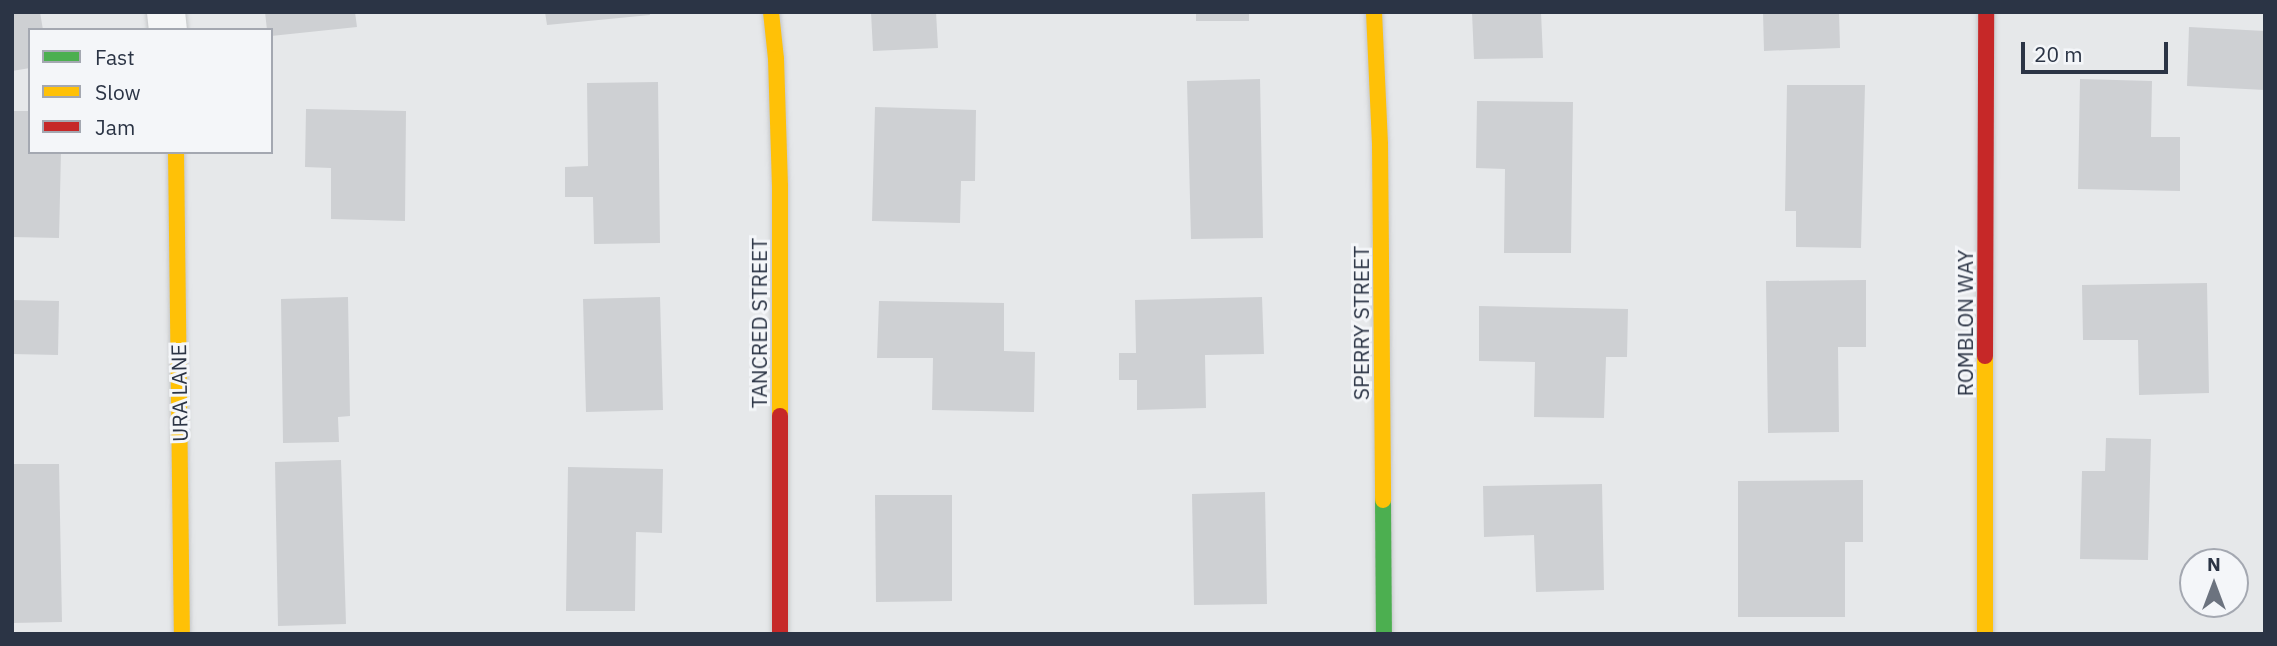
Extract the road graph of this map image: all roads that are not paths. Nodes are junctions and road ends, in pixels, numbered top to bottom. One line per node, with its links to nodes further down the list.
1 (771, 12): 6 (street, TANCRED STREET)
2 (1374, 12): 7 (street, SPERRY STREET)
3 (1986, 12): 8 (street, ROMBLON WAY)
4 (176, 154): 5 (street, URA LANE)
5 (182, 634)
6 (780, 634)
7 (1384, 634)
8 (1985, 634)

